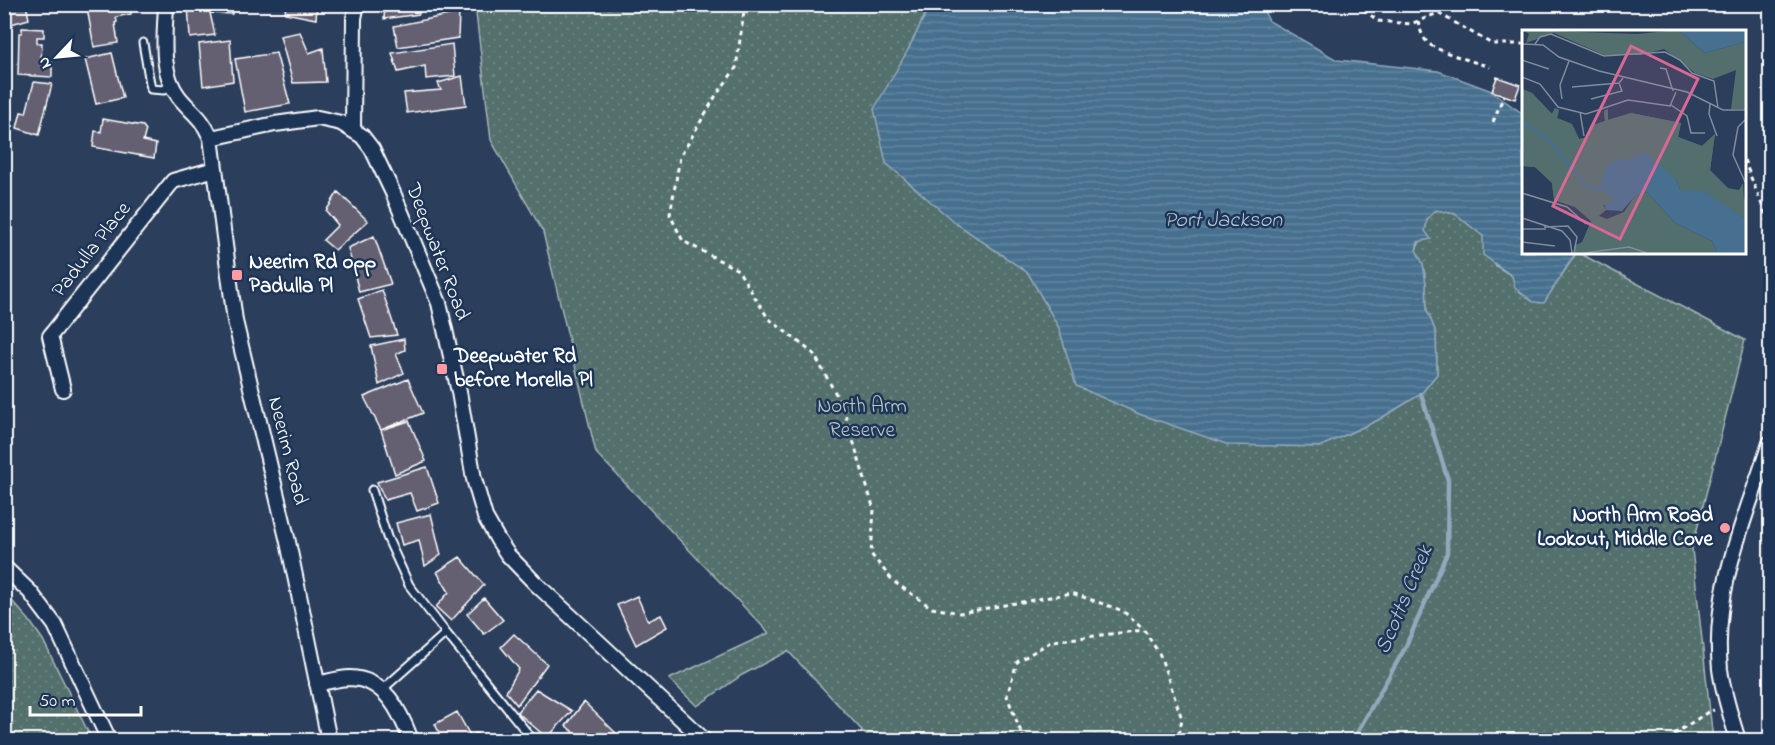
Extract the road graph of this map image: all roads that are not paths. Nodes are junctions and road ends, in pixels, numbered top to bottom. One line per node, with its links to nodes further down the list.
1 (166, 4): 4 (street)
2 (357, 4): 5 (street)
3 (143, 43): 4 (lane)
4 (171, 84): 6 (street)
5 (353, 130): 6 (street, Deepwater Road); 19 (street, Deepwater Road)
6 (211, 138): 7 (street, Neerim Road)
7 (215, 169): 8 (street, Padulla Place); 13 (street, Neerim Road)
8 (63, 389)
9 (1770, 442): 20 (street)
10 (372, 490): 12 (lane)
11 (4, 567): 15 (street)
12 (446, 633): 14 (lane); 18 (lane)
13 (317, 684): 14 (street); 16 (street, Neerim Road)
14 (383, 689): 17 (street)
15 (109, 741)
16 (329, 741)
17 (411, 741)
18 (533, 741)
19 (704, 741)
20 (1738, 741)

